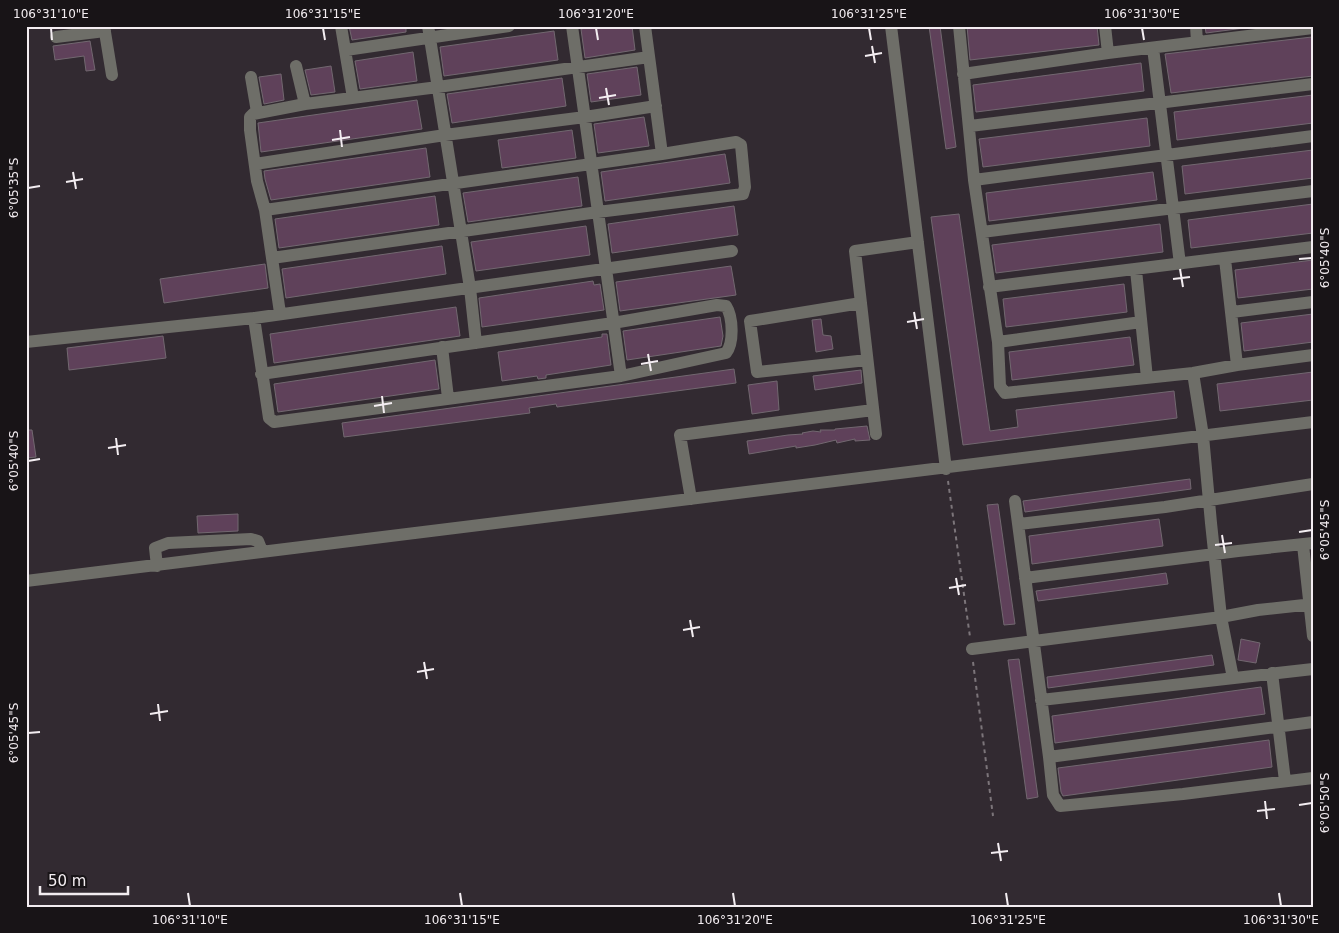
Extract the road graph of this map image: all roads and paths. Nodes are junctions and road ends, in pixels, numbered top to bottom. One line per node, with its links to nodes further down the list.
1 (341, 26): 15 (street)
2 (509, 26): 11 (street)
3 (572, 26): 19 (street)
4 (645, 26): 17 (street)
5 (891, 26): 46 (street)
6 (959, 26): 21 (street)
7 (1105, 26): 16 (street)
8 (1196, 26): 13 (street)
9 (1313, 28): 13 (street)
10 (104, 29): 12 (street); 20 (street)
11 (429, 32): 15 (street); 24 (street)
12 (56, 37)
13 (1197, 42): 14 (street)
14 (1153, 48): 16 (street); 26 (street)
15 (346, 50): 25 (street)
16 (1108, 53): 21 (street)
17 (649, 57): 19 (street); 28 (street)
18 (296, 66): 27 (street)
19 (578, 66): 24 (street); 30 (street)
20 (112, 74)
21 (963, 74): 31 (street)
22 (251, 77): 29 (street)
23 (1313, 84): 26 (street)
24 (438, 88): 25 (street); 32 (street)
25 (353, 98): 27 (street)
26 (1160, 101): 31 (street); 35 (street)
27 (305, 104): 29 (street)
28 (656, 106): 30 (street); 34 (street)
29 (257, 112): 36 (street)
30 (585, 117): 32 (street); 37 (street)
31 (970, 126): 38 (street)
32 (445, 135): 36 (street); 39 (street)
33 (1313, 136): 35 (street)
34 (662, 154): 37 (street); 43 (street)
35 (1167, 156): 38 (street); 42 (street)
36 (255, 164): 41 (street)
37 (591, 164): 39 (street); 43 (street)
38 (974, 180): 45 (street)
39 (453, 184): 41 (street); 44 (street)
40 (1313, 191): 42 (street)
41 (265, 210): 49 (street)
42 (1173, 210): 45 (street); 51 (street)
43 (598, 212): 44 (street); 52 (street)
44 (461, 231): 49 (street); 55 (street)
45 (982, 232): 54 (street)
46 (918, 242): 57 (street); 79 (street)
47 (1313, 247): 50 (street)
48 (732, 251): 52 (street)
49 (272, 258): 59 (street)
50 (1226, 259): 51 (street); 58 (street)
51 (1180, 264): 53 (street)
52 (606, 269): 55 (street); 62 (street)
53 (1136, 270): 54 (street); 61 (street)
54 (989, 287): 64 (street)
55 (470, 288): 59 (street); 65 (street)
56 (1313, 302): 58 (street)
57 (861, 303): 68 (street); 68 (street)
58 (1232, 312): 69 (street)
59 (280, 313): 60 (street)
60 (254, 318): 63 (street); 71 (street)
61 (1141, 322): 64 (street); 73 (street)
62 (613, 323): 65 (street); 72 (street); 72 (street)
63 (26, 342)
64 (998, 342): 73 (street)
65 (476, 343): 66 (street)
66 (442, 347): 71 (street); 74 (street)
67 (1313, 355): 69 (street)
68 (868, 360): 75 (street)
69 (1237, 365): 70 (street)
70 (1193, 373): 73 (street); 78 (street)
71 (262, 374): 74 (street)
72 (620, 376): 74 (street)
73 (1147, 378)
74 (448, 398)
75 (874, 410): 77 (street); 81 (street)
76 (1313, 422): 78 (street)
77 (876, 434)
78 (1203, 436): 79 (street); 82 (street)
79 (946, 469): 81 (street)
80 (1313, 484): 82 (street)
81 (691, 499): 86 (street)
82 (1209, 499): 84 (street); 87 (street)
83 (1016, 501): 84 (street)
84 (1019, 524): 89 (street)
85 (1308, 544): 87 (street); 91 (street)
86 (262, 551): 88 (street); 88 (street)
87 (1214, 554): 89 (street); 92 (street)
88 (157, 566): 90 (street)
89 (1025, 578): 94 (street)
90 (26, 581)
91 (1311, 605): 92 (street); 93 (street)
92 (1222, 617): 94 (street); 98 (street)
93 (1313, 636)
94 (1033, 641): 95 (street); 99 (street)
95 (972, 649)
96 (1313, 669): 97 (street)
97 (1272, 673): 98 (street); 101 (street)
98 (1233, 678): 99 (street)
99 (1041, 700): 102 (street)
100 (1313, 722): 101 (street)
101 (1279, 726): 102 (street); 104 (street)
102 (1049, 758): 104 (street)
103 (1313, 778): 104 (street)
104 (1285, 781)

